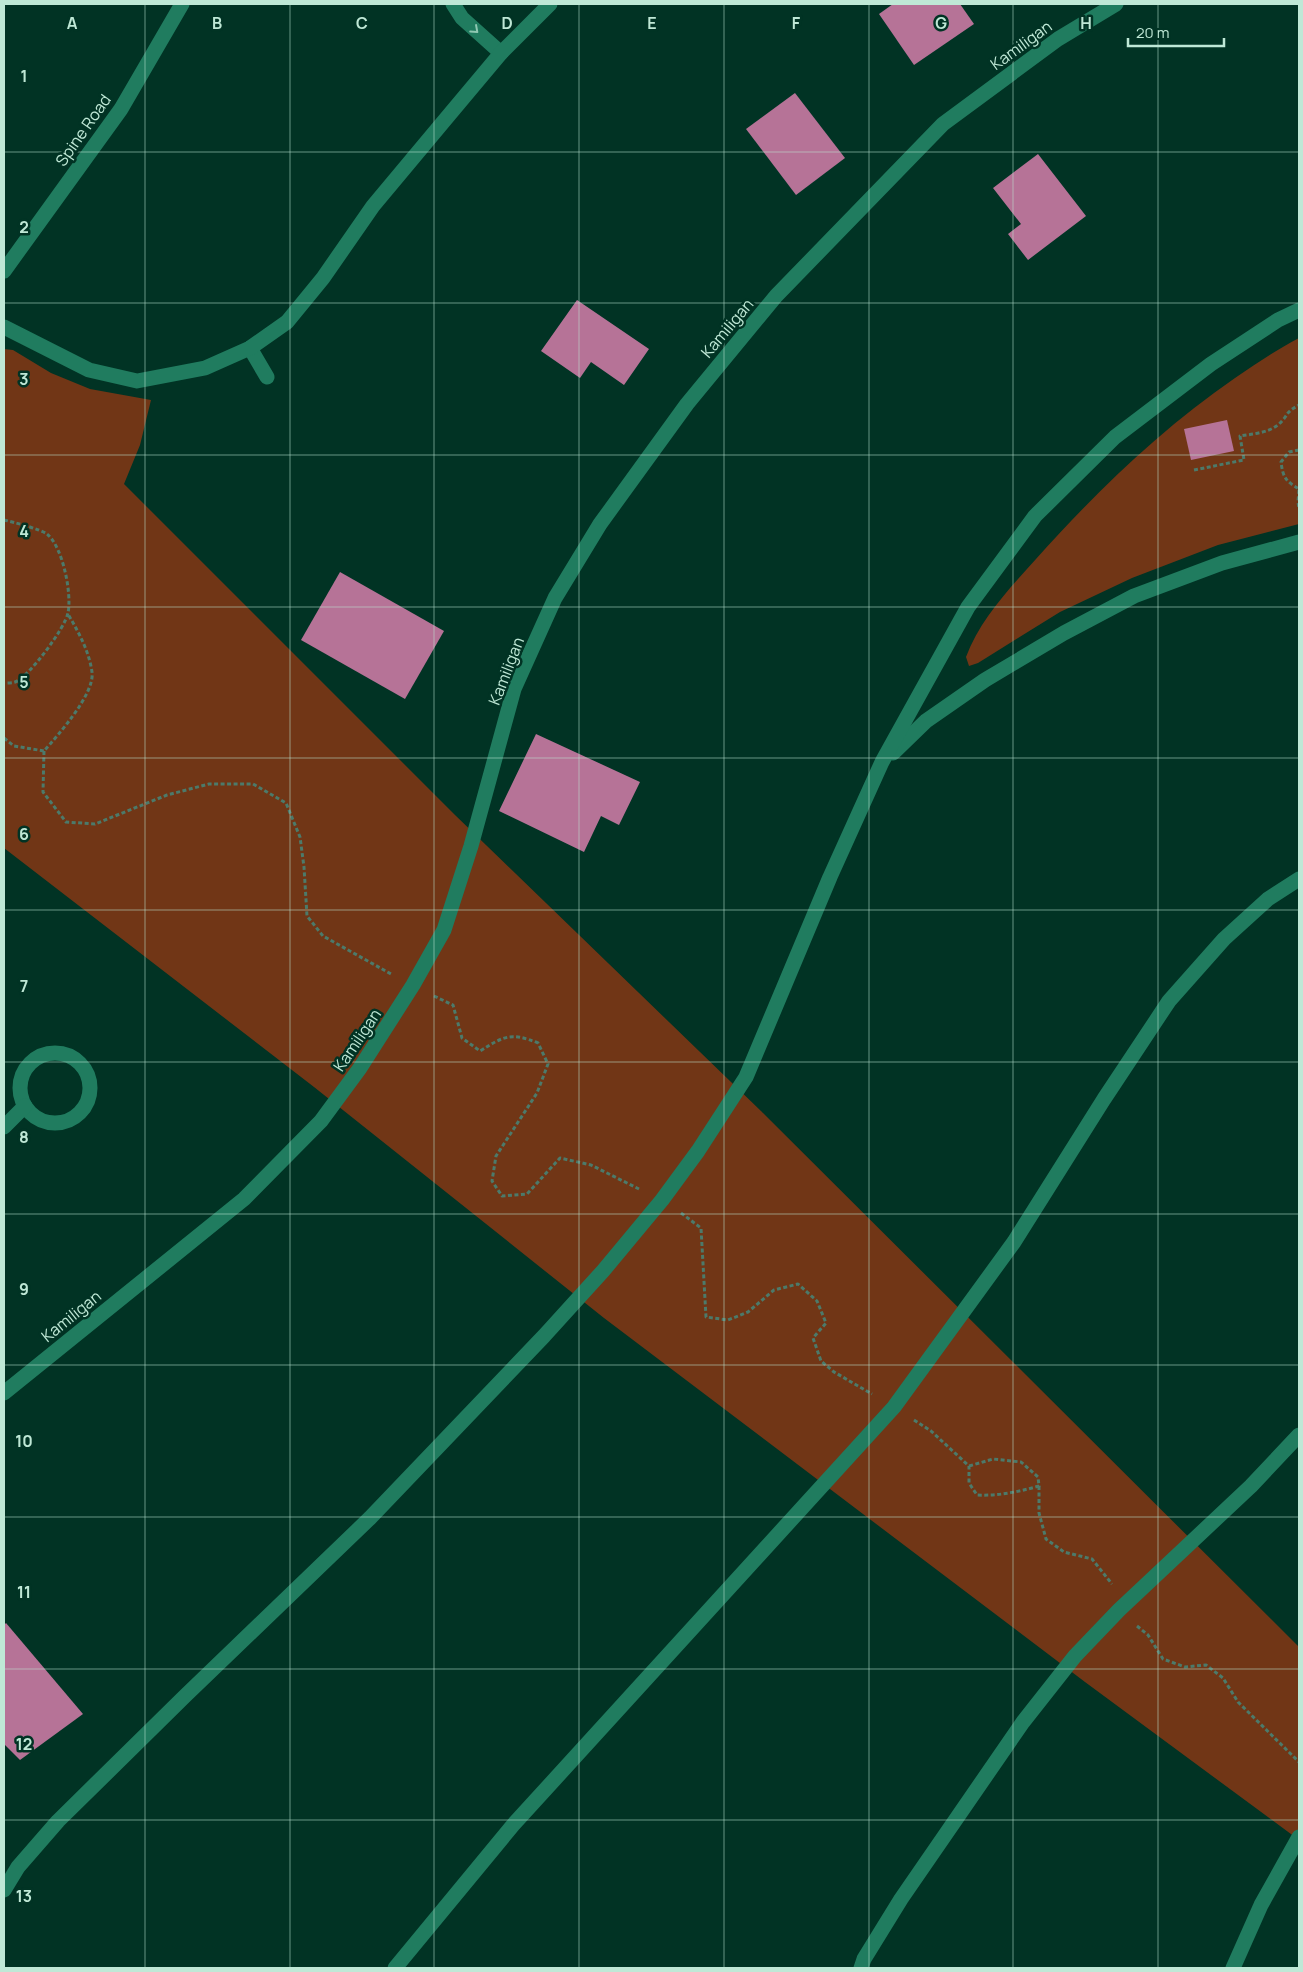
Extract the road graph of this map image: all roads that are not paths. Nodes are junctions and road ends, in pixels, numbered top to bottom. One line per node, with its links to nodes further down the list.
1 (182, 4): 6 (street, Spine Road)
2 (452, 4): 5 (street, one-way to 5)
3 (550, 4): 5 (street)
4 (1116, 4): 16 (street, Kamiligan)
5 (500, 53): 9 (street)
6 (4, 271)
7 (1299, 310): 12 (street)
8 (4, 327): 9 (street)
9 (250, 348): 10 (street)
10 (267, 376)
11 (1299, 542): 12 (street)
12 (882, 762): 19 (street)
13 (1299, 879): 20 (street)
14 (25, 1106): 14 (street); 15 (street)
15 (4, 1127)
16 (4, 1393)
17 (1299, 1435): 21 (street)
18 (1299, 1837): 22 (street)
19 (4, 1890)
20 (395, 1968)
21 (861, 1968)
22 (1233, 1968)

